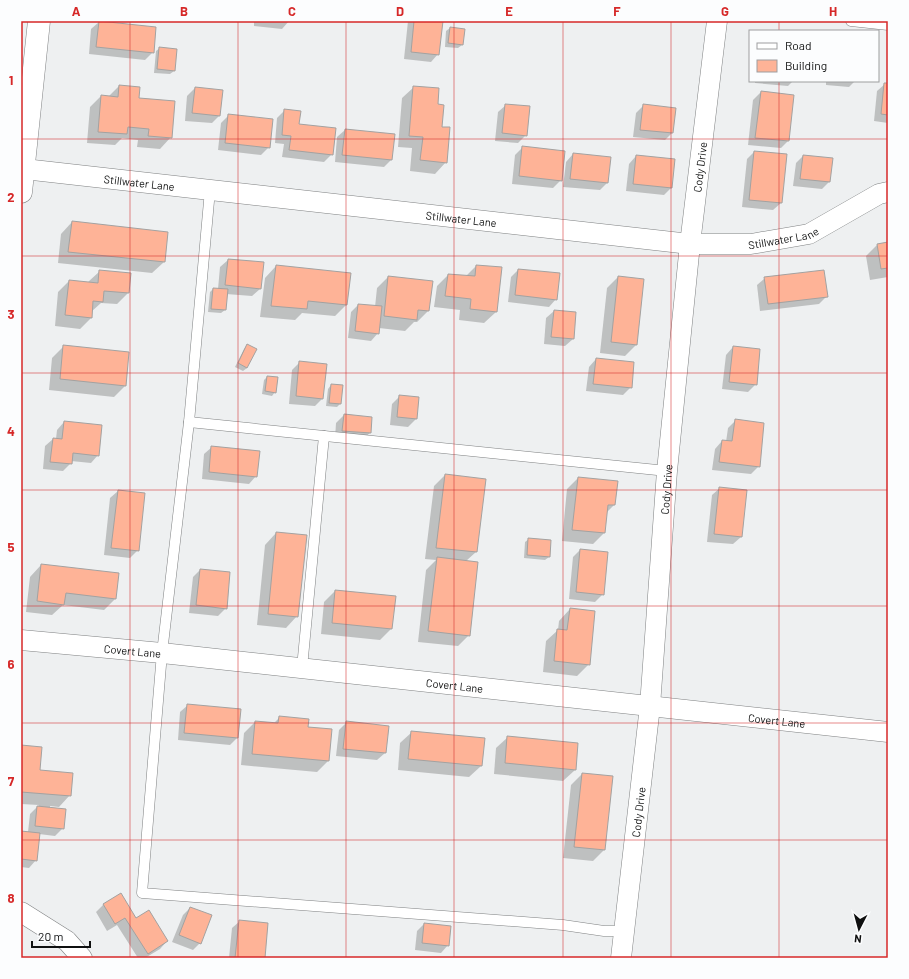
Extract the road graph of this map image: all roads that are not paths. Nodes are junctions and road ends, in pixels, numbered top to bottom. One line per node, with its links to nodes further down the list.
1 (39, 21): 5 (street)
2 (717, 21): 9 (street, Cody Drive)
3 (851, 21): 4 (lane)
4 (888, 25)
5 (24, 169): 6 (street, Stillwater Lane); 7 (street)
6 (210, 190): 9 (street, Stillwater Lane); 10 (lane)
7 (21, 192)
8 (888, 192): 9 (street, Stillwater Lane)
9 (690, 244): 12 (street, Cody Drive)
10 (189, 422): 11 (lane); 14 (lane)
11 (324, 436): 12 (lane); 15 (lane)
12 (667, 471): 16 (street, Cody Drive)
13 (21, 640): 14 (street, Covert Lane)
14 (162, 653): 15 (street, Covert Lane); 19 (lane)
15 (302, 668): 16 (street, Covert Lane)
16 (650, 706): 17 (street, Covert Lane); 19 (street, Cody Drive)
17 (888, 732)
18 (21, 912): 20 (street)
19 (624, 931): 21 (street, Cody Drive)
20 (82, 958)
21 (621, 958)

